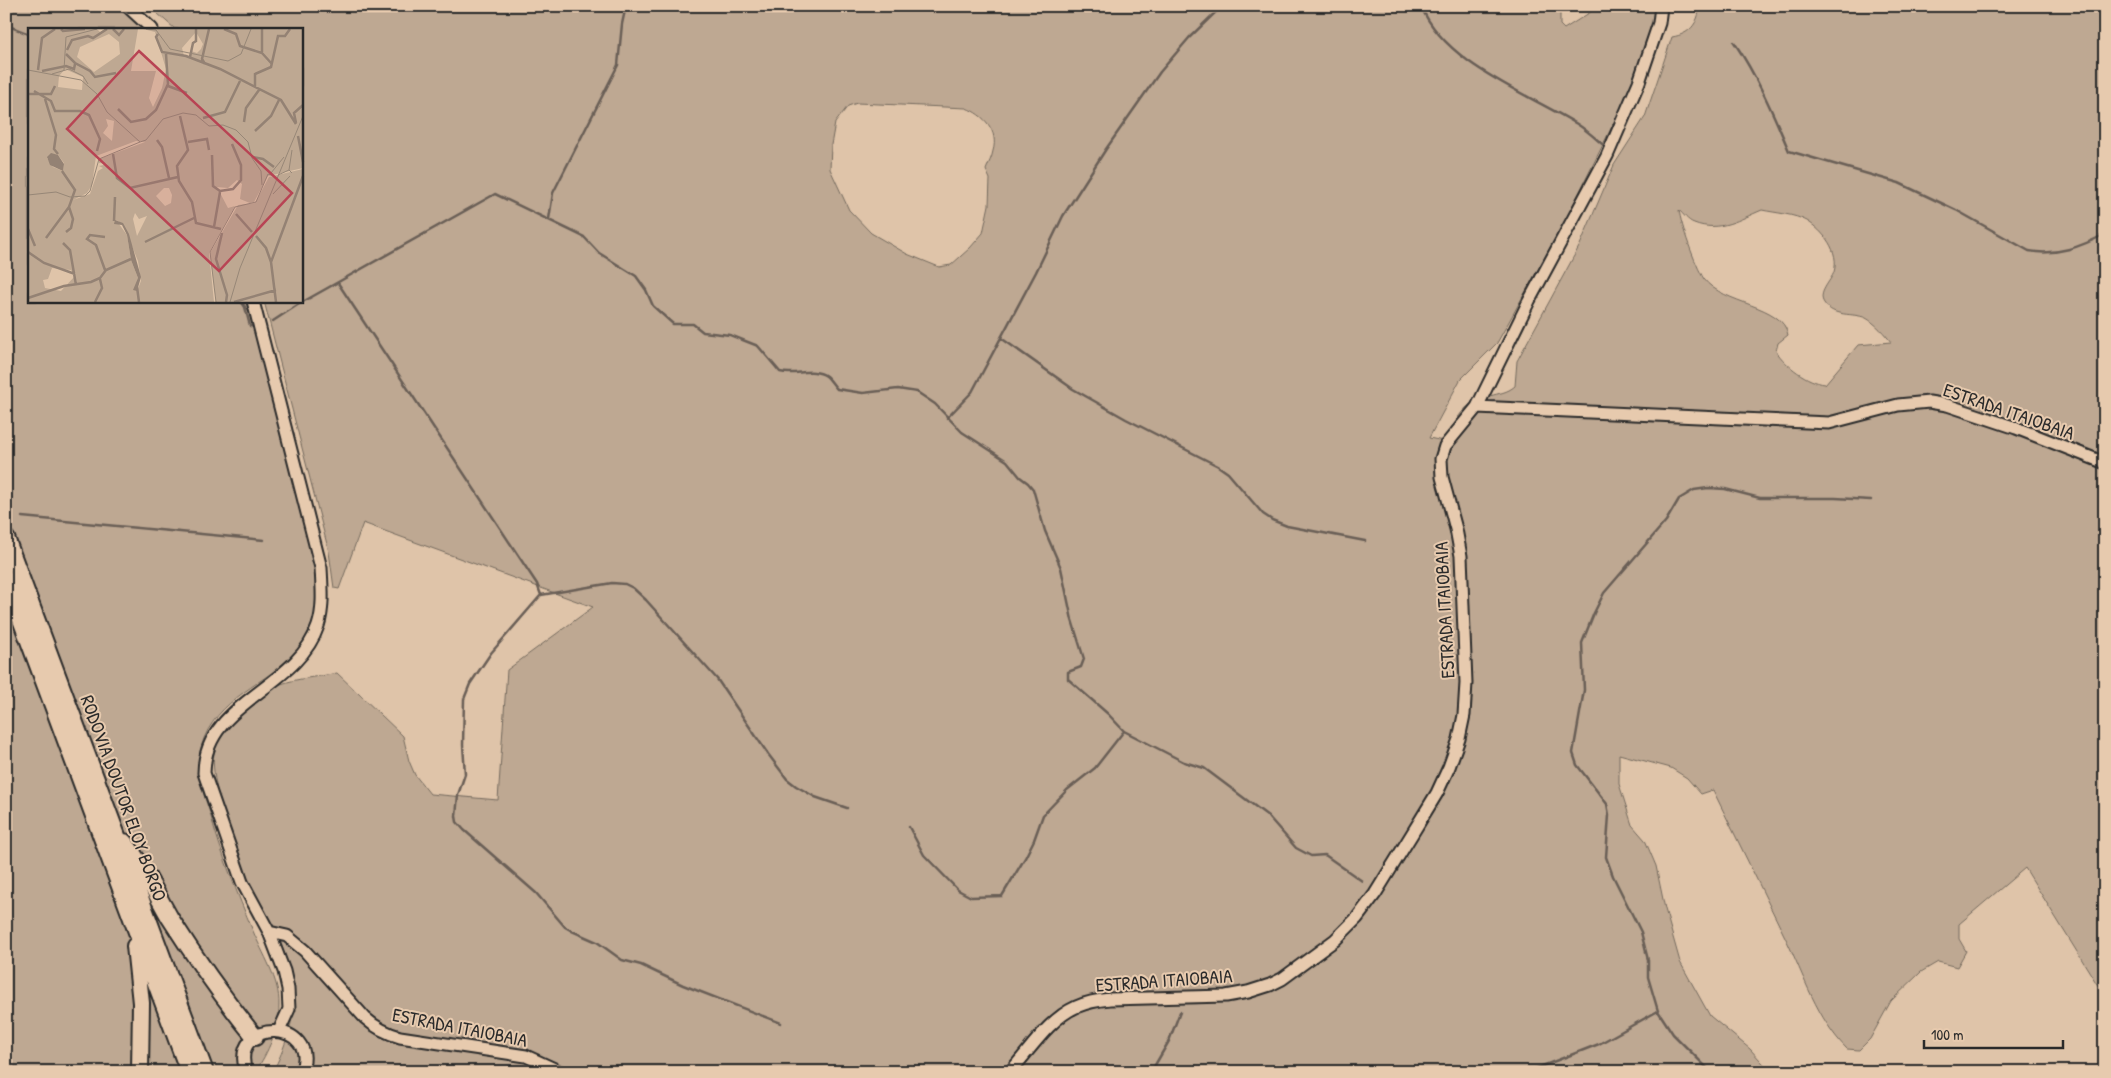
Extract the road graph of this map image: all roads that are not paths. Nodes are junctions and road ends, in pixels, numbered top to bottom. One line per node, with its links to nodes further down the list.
1 (127, 6): 3 (street)
2 (1661, 6): 5 (street)
3 (151, 28)
4 (253, 302): 11 (street)
5 (1477, 407): 6 (street, ESTRADA ITAIOBAIA); 20 (street, ESTRADA ITAIOBAIA)
6 (2105, 463)
7 (6, 538): 9 (highway, RODOVIA DOUTOR ELOY BORGO)
8 (6, 579): 10 (highway, RODOVIA DOUTOR ELOY BORGO)
9 (115, 831): 13 (highway); 16 (highway, RODOVIA DOUTOR ELOY BORGO)
10 (106, 848): 14 (highway); 15 (highway, RODOVIA DOUTOR ELOY BORGO)
11 (269, 932): 12 (street); 19 (street, ESTRADA ITAIOBAIA)
12 (279, 1031): 13 (street); 18 (street)
13 (255, 1037): 17 (street)
14 (140, 1072)
15 (189, 1072)
16 (204, 1072)
17 (246, 1072)
18 (301, 1072)
19 (561, 1072)
20 (1010, 1072)

